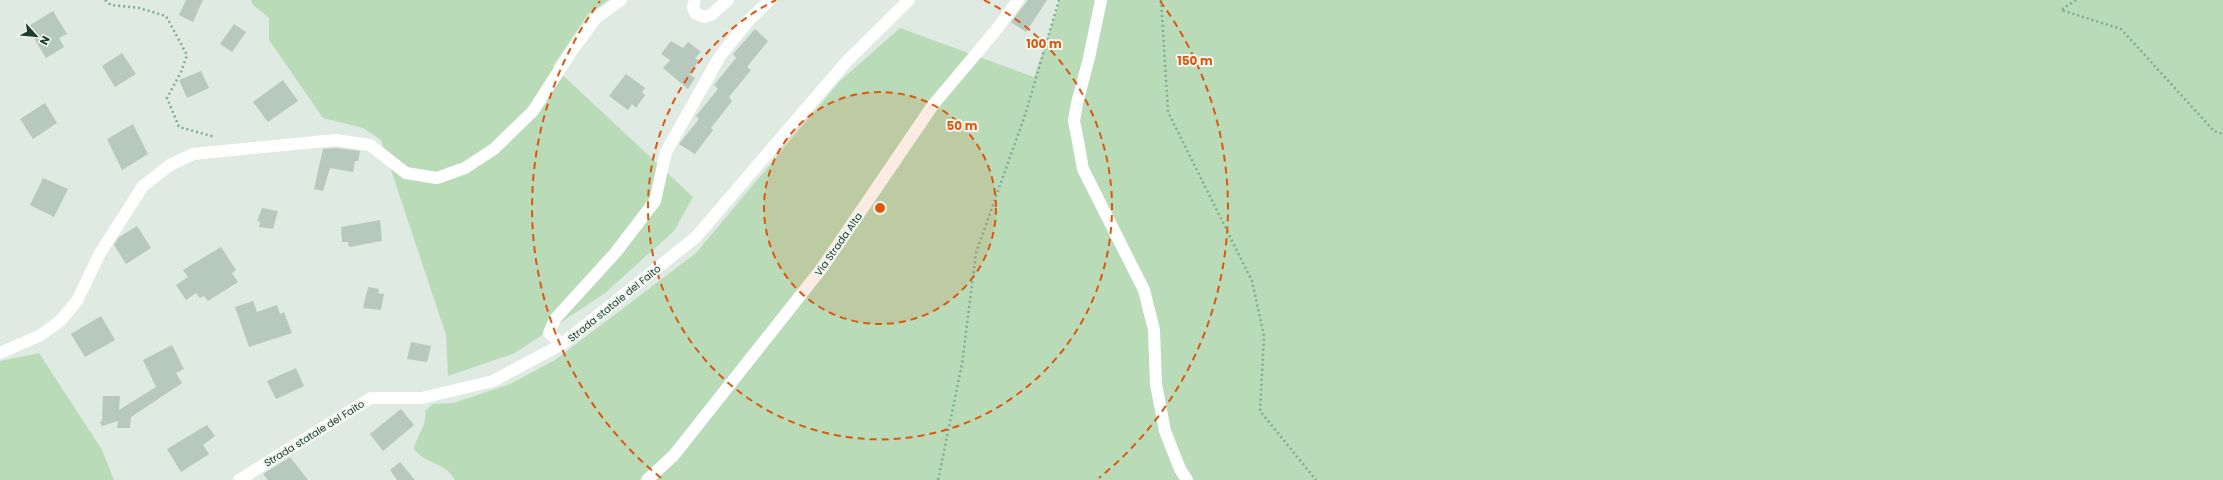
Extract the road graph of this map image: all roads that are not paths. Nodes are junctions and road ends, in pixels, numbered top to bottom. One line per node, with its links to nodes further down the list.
1 (621, 0): 9 (street)
2 (695, 0): 3 (street)
3 (728, 0)
4 (770, 0): 8 (street)
5 (909, 0): 8 (street, Strada statale del Faito)
6 (1018, 0): 11 (street, Via Strada Alta)
7 (1101, 0): 12 (street)
8 (562, 344): 10 (street, Strada statale del Faito)
9 (0, 353)
10 (238, 480)
11 (647, 480)
12 (1187, 480)

